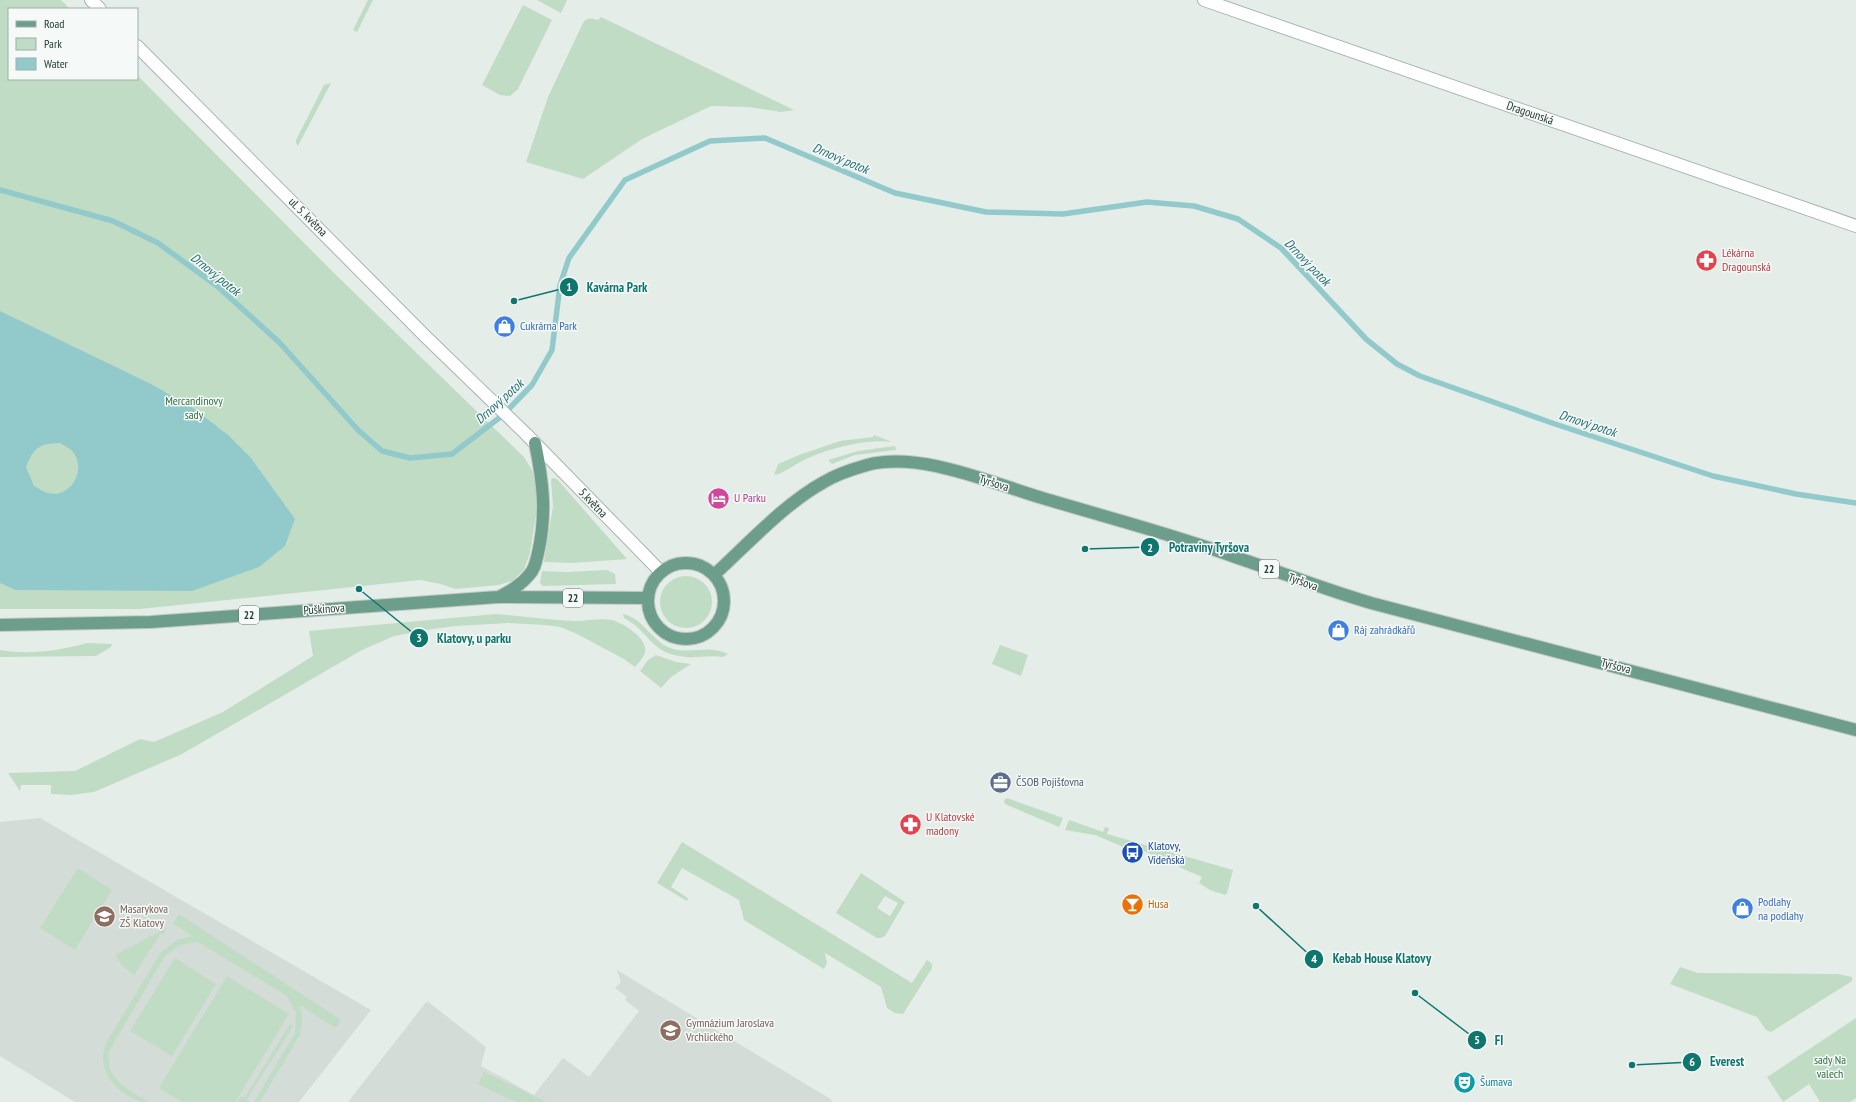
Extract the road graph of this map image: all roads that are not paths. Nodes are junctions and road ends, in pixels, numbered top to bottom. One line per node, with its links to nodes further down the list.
1 (91, 0): 3 (street)
2 (1204, 0): 5 (street, Dragounská)
3 (99, 8)
4 (138, 47): 6 (street, ul. 5. května)
5 (1856, 226)
6 (526, 434): 7 (street, 5.května)
7 (535, 443): 8 (street, 5.května); 10 (main road)
8 (661, 572): 9 (main road); 11 (main road)
9 (714, 575): 11 (main road); 13 (main road, Tyršova / 22)
10 (498, 597): 11 (main road, Puškinova / 22); 12 (main road, Puškinova / 22)
11 (648, 598)
12 (0, 625)
13 (1856, 730)

